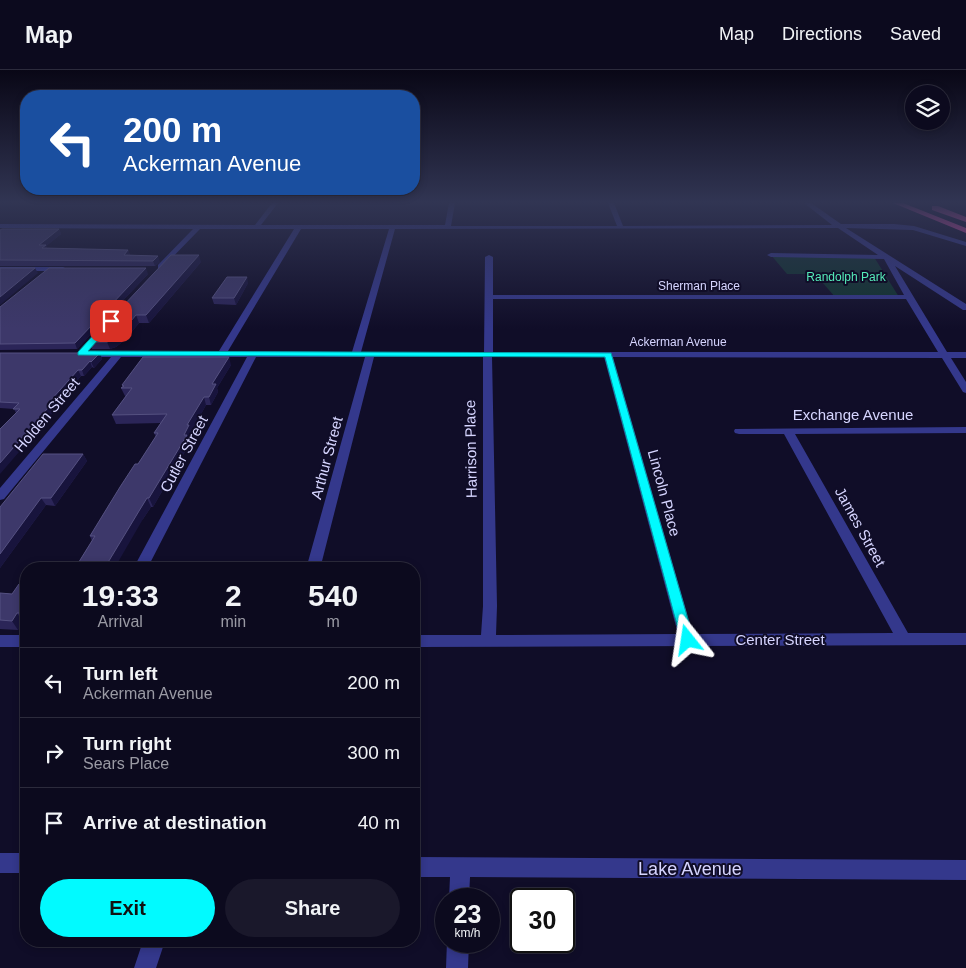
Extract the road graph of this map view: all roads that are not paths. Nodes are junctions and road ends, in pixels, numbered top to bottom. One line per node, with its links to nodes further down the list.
1 (181, 245): 11 (street)
2 (288, 245): 18 (street)
3 (388, 245): 20 (street)
4 (868, 245): 7 (street)
5 (771, 255): 7 (street)
6 (489, 257): 13 (street, Harrison Place)
7 (887, 257): 14 (street); 15 (street)
8 (0, 269): 9 (street)
9 (50, 269): 10 (street); 12 (street)
10 (70, 269)
11 (150, 273)
12 (38, 280)
13 (489, 297): 14 (street, Sherman Place); 22 (street, Harrison Place)
14 (909, 297): 24 (street)
15 (966, 308)
16 (80, 351): 17 (street, Ackerman Avenue)
17 (118, 354): 18 (street, Ackerman Avenue); 30 (street, Holden Street)
18 (222, 354): 19 (street, Ackerman Avenue)
19 (253, 354): 20 (street, Ackerman Avenue); 31 (street, Cutler Street)
20 (356, 354): 21 (street, Ackerman Avenue)
21 (370, 354): 22 (street, Ackerman Avenue); 32 (street, Arthur Street)
22 (488, 354): 23 (street, Ackerman Avenue); 36 (street, Harrison Place)
23 (608, 354): 24 (street, Ackerman Avenue); 37 (street, Lincoln Place)
24 (945, 355): 25 (street, Ackerman Avenue); 26 (street)
25 (966, 355)
26 (966, 390)
27 (739, 430): 28 (street, Exchange Avenue)
28 (788, 430): 29 (street, Exchange Avenue); 33 (street, James Street)
29 (966, 430)
30 (0, 496)
31 (144, 562)
32 (315, 562)
33 (904, 639): 34 (street, Center Street); 37 (street, Center Street)
34 (966, 639)
35 (420, 640): 36 (street, Center Street)
36 (488, 640): 37 (street, Center Street)
37 (688, 640)
38 (20, 642): 39 (street)
39 (2, 645)
40 (0, 862): 41 (street)
41 (20, 863)
42 (420, 868): 43 (street, Lake Avenue)
43 (460, 868): 44 (street, Lake Avenue); 45 (street)
44 (966, 870)
45 (459, 888)
46 (152, 947): 48 (street)
47 (458, 953): 49 (street)
48 (145, 968)
49 (457, 968)

